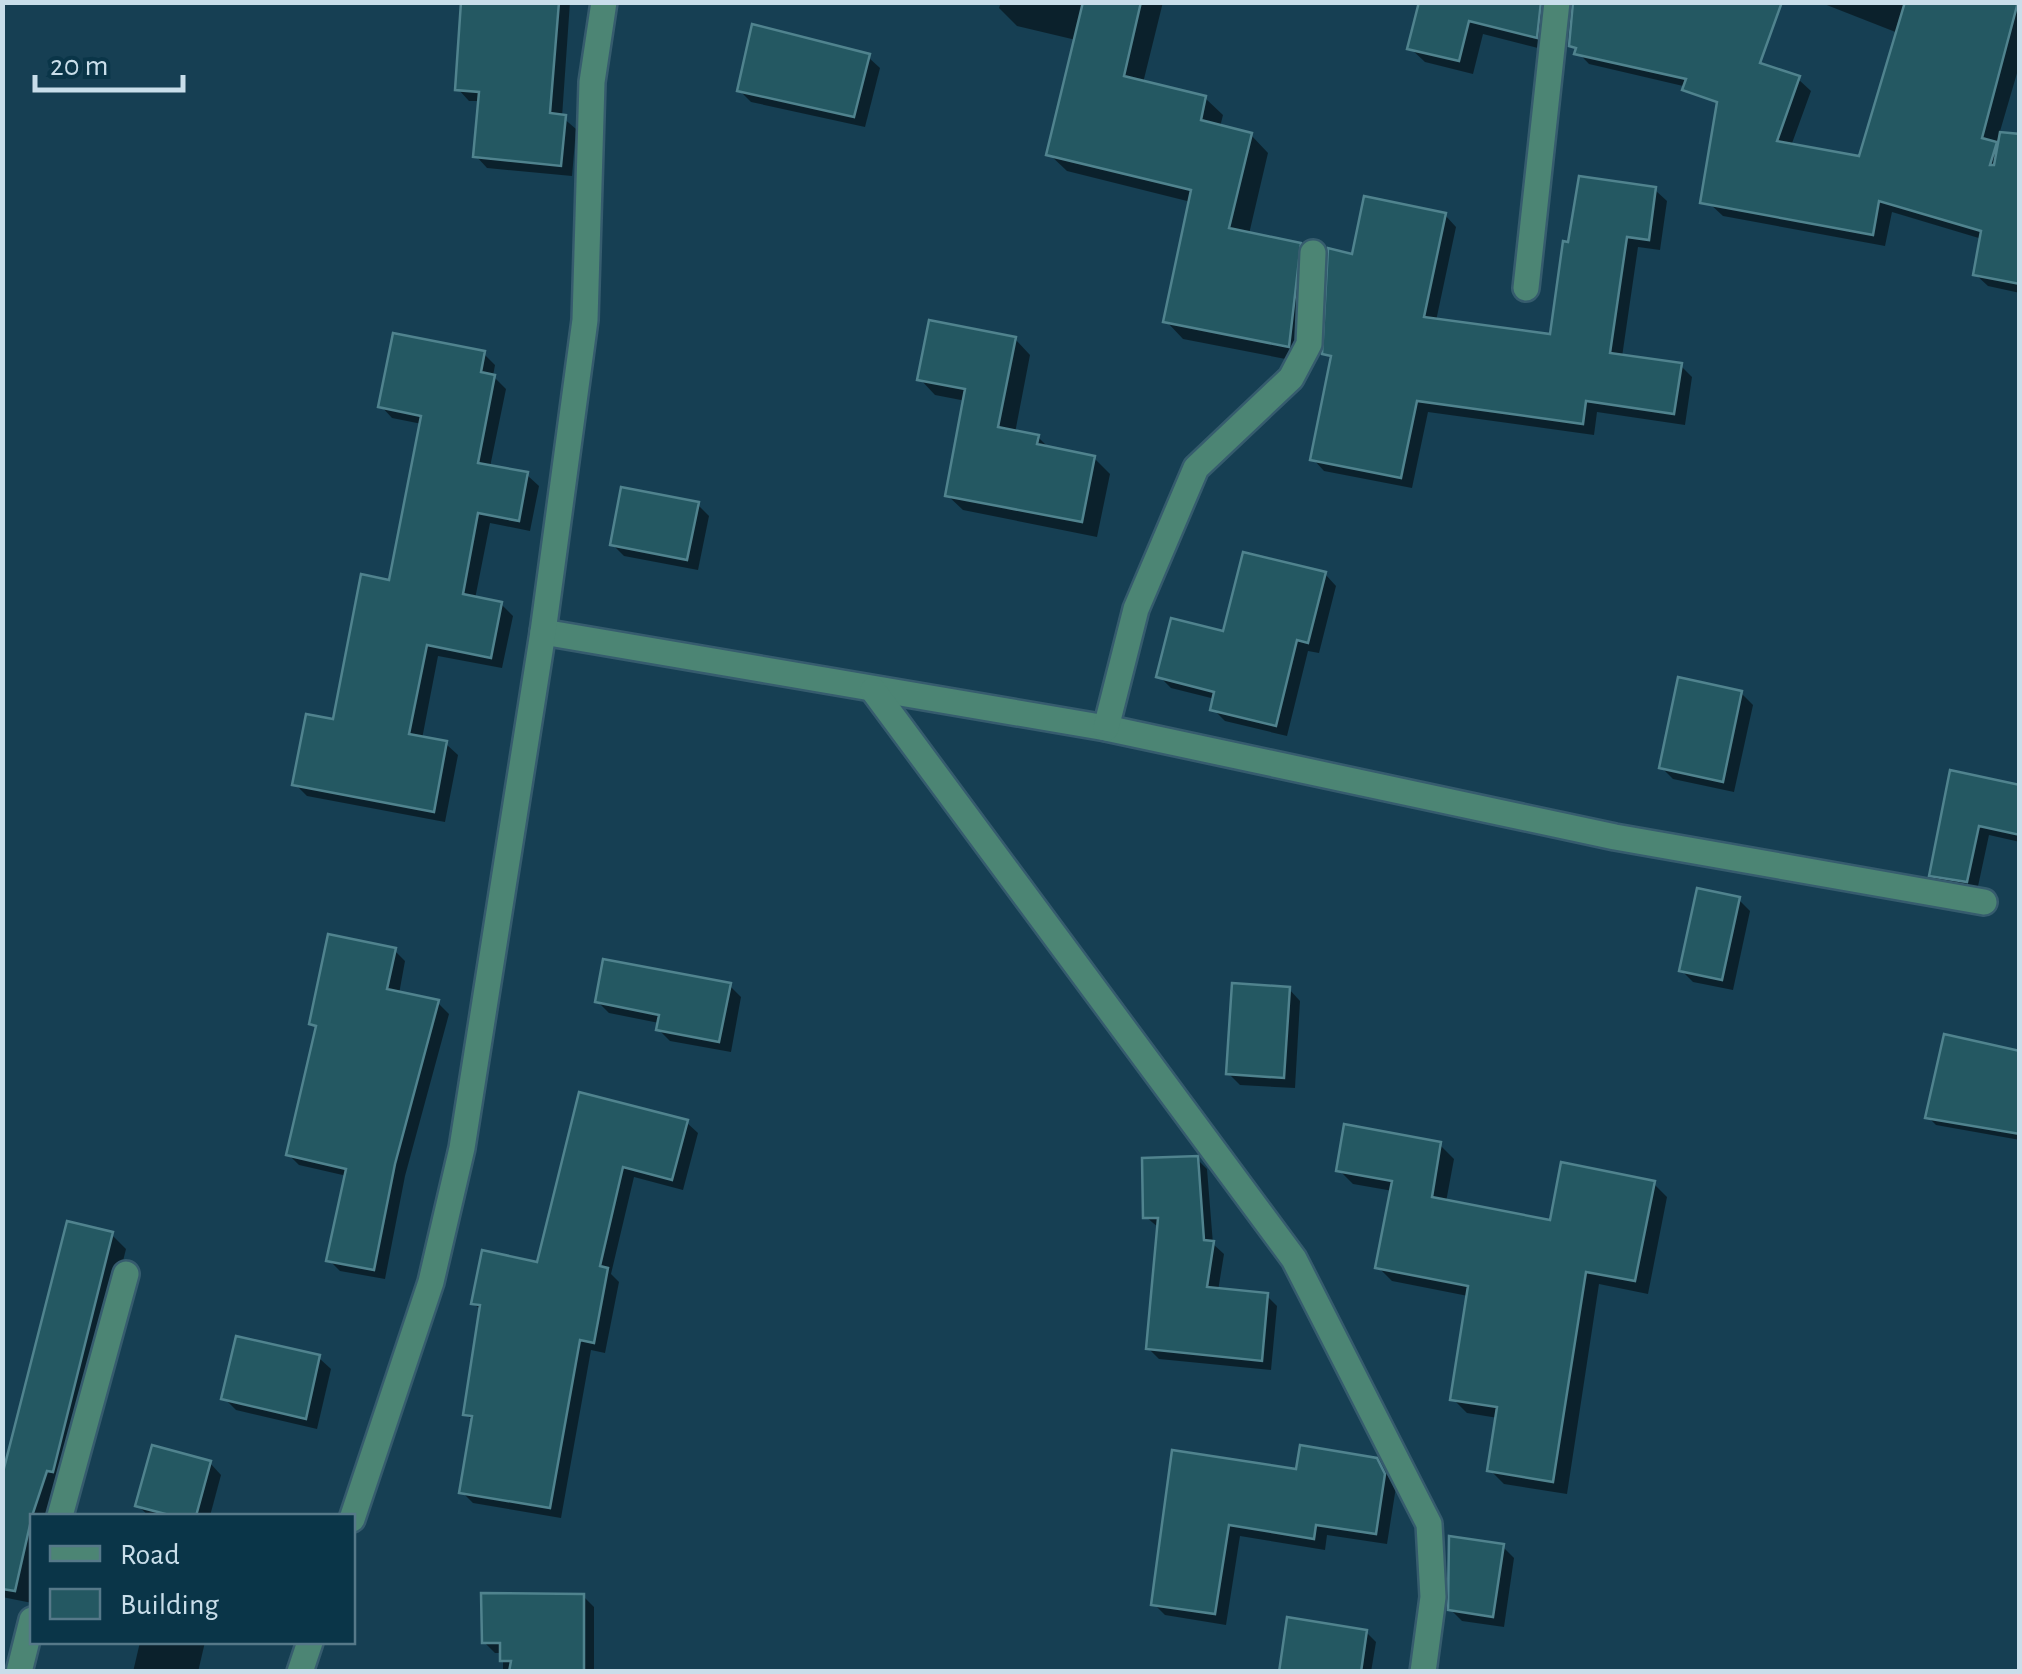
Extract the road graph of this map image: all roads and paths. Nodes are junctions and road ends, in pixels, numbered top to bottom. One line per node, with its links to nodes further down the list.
1 (604, 2): 5 (street)
2 (1557, 2): 4 (street)
3 (1313, 253): 7 (street)
4 (1526, 288)
5 (543, 632): 6 (street); 11 (street)
6 (874, 690): 7 (street); 16 (street)
7 (1106, 728): 8 (street)
8 (1984, 902)
9 (126, 1274): 10 (street)
10 (61, 1514)
11 (354, 1514)
12 (30, 1627): 14 (street)
13 (309, 1644): 15 (street)
14 (18, 1672)
15 (300, 1672)
16 (1423, 1672)

